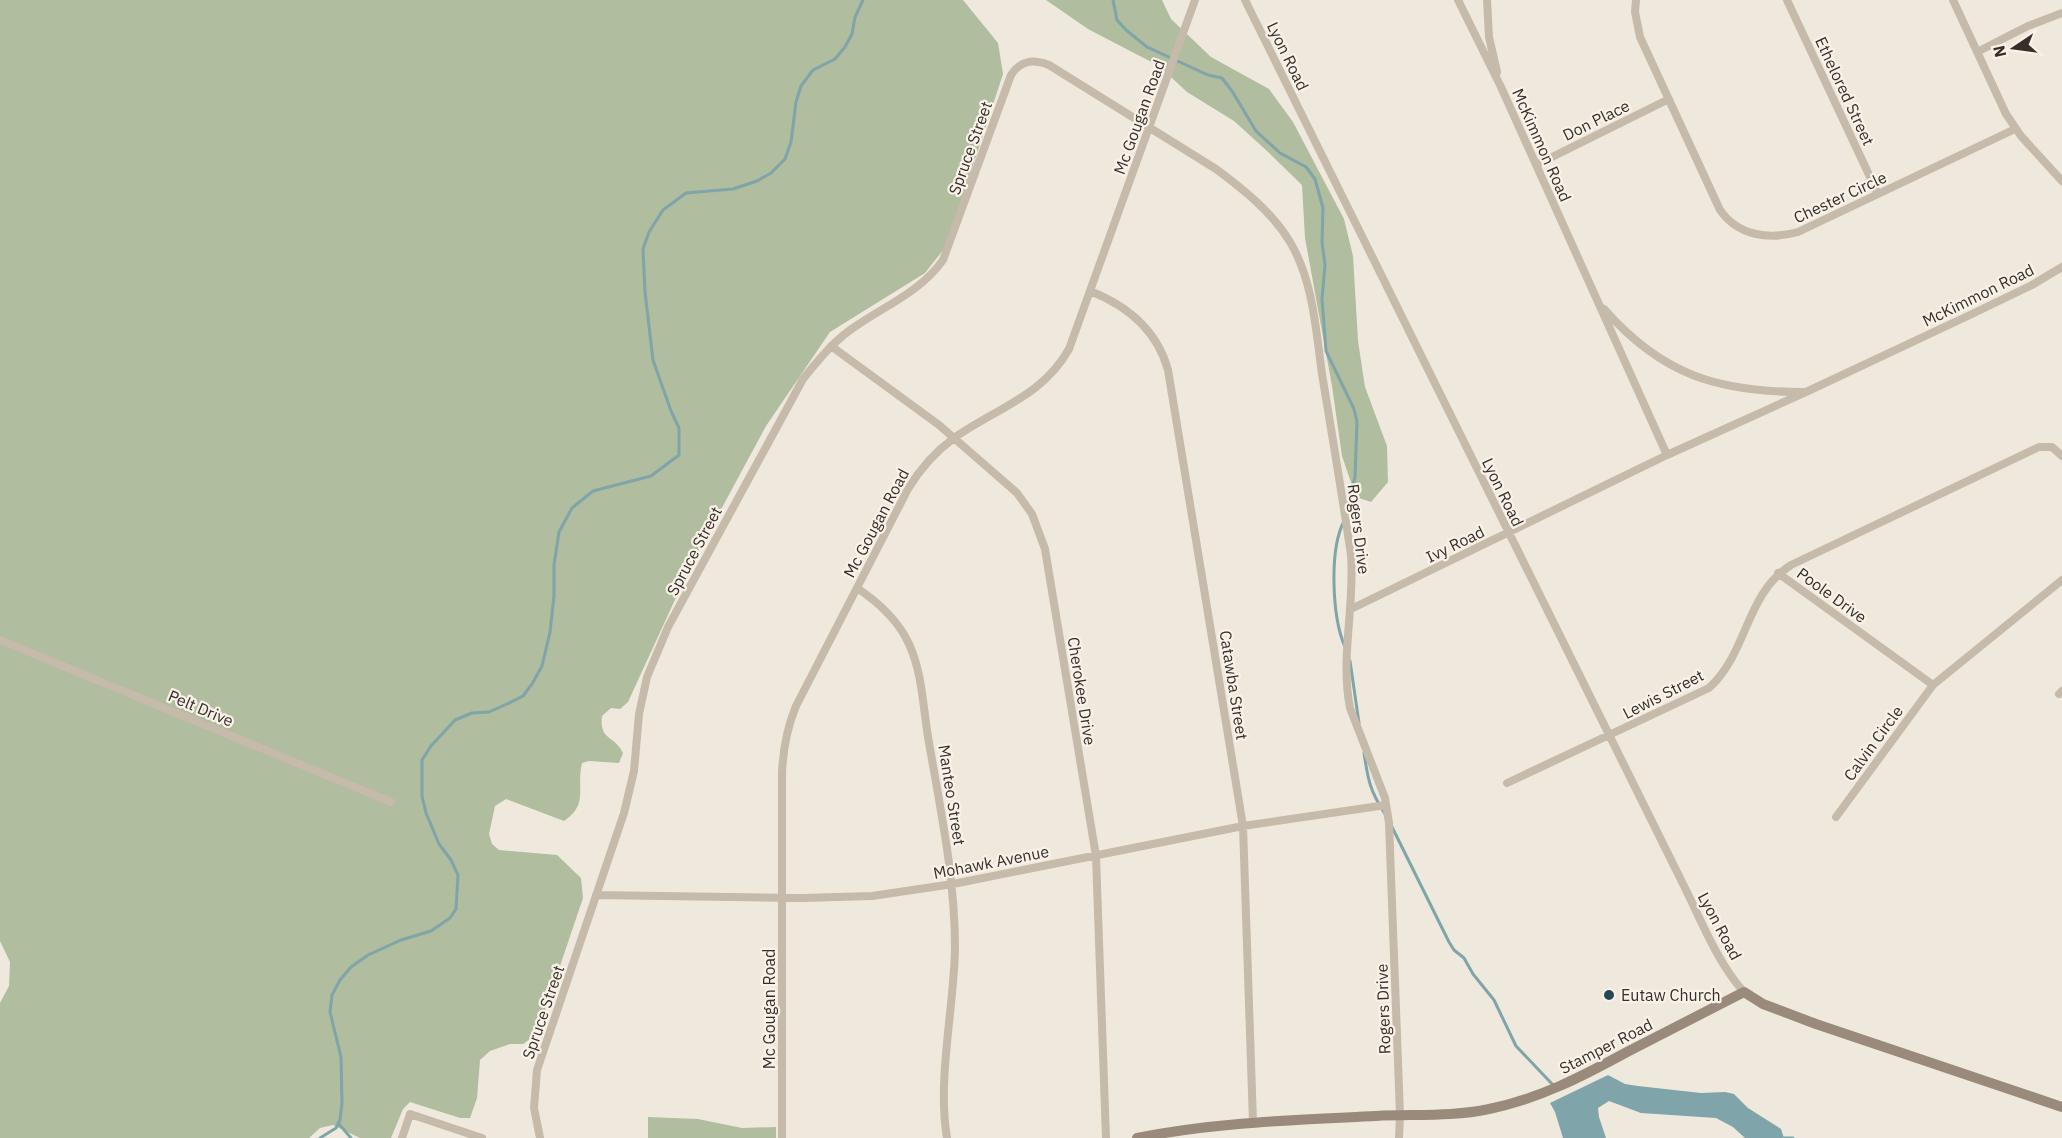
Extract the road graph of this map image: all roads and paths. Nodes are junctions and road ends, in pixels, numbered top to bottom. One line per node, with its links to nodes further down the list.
1 (1195, 0): 13 (street, Mc Gougan Road)
2 (1245, 0): 26 (street, Lyon Road)
3 (1458, 0): 11 (street, McKimmon Road)
4 (1487, 0): 11 (street)
5 (1636, 0): 12 (street, Chester Circle)
6 (1787, 0): 17 (street, Ethelored Street)
7 (1953, 0): 9 (street)
8 (2062, 13): 9 (street)
9 (1977, 52): 14 (street)
10 (1031, 61): 13 (street, Rogers Drive); 21 (street, Spruce Street)
11 (1500, 87): 15 (street, McKimmon Road)
12 (1669, 99): 15 (street, Don Place); 17 (street, Chester Circle)
13 (1149, 128): 19 (street, Mc Gougan Road); 30 (street, Rogers Drive)
14 (2015, 129): 16 (street); 17 (street, Chester Circle)
15 (1536, 165): 20 (street, McKimmon Road)
16 (2062, 181)
17 (1878, 194)
18 (2062, 267): 22 (street, McKimmon Road)
19 (1090, 291): 23 (street, Mc Gougan Road); 38 (street, Catawba Street)
20 (1599, 303): 22 (street, McKimmon Road); 24 (street, McKimmon Road)
21 (831, 346): 23 (street, Cherokee Drive); 41 (street, Spruce Street)
22 (1806, 392): 24 (street, McKimmon Road)
23 (954, 438): 29 (street, Mc Gougan Road); 39 (street, Cherokee Drive)
24 (1667, 454): 26 (street, Ivy Road)
25 (2062, 456): 27 (street, Poole Drive)
26 (1509, 533): 30 (street, Ivy Road); 33 (street, Lyon Road)
27 (1778, 573): 32 (street, Poole Drive); 33 (street, Lewis Street)
28 (2062, 580): 32 (street)
29 (857, 588): 40 (street, Manteo Street); 42 (street, Mc Gougan Road)
30 (1352, 609): 36 (street, Rogers Drive)
31 (0, 640): 35 (street, Pelt Drive)
32 (1933, 685): 37 (street, Calvin Circle)
33 (1609, 736): 34 (street, Lewis Street); 43 (street, Lyon Road)
34 (1507, 783)
35 (391, 802)
36 (1386, 805): 38 (street, Mohawk Avenue); 45 (street, Rogers Drive)
37 (1836, 817)
38 (1243, 826): 39 (street, Mohawk Avenue); 46 (street, Catawba Street)
39 (1096, 856): 40 (street, Mohawk Avenue); 52 (street, Cherokee Drive)
40 (953, 884): 42 (street, Mohawk Avenue); 51 (street, Manteo Street)
41 (596, 895): 42 (street, Mohawk Avenue); 49 (street, Spruce Street)
42 (783, 897): 50 (street, Mc Gougan Road)
43 (1744, 992): 44 (street); 45 (street, Stamper Road)
44 (2062, 1107)
45 (1400, 1115): 46 (street, Stamper Road); 54 (street, Rogers Drive)
46 (1254, 1122): 53 (street, Stamper Road)
47 (402, 1138): 48 (street)
48 (482, 1138)
49 (540, 1138)
50 (782, 1138)
51 (947, 1138)
52 (1106, 1138)
53 (1137, 1138)
54 (1399, 1138)

